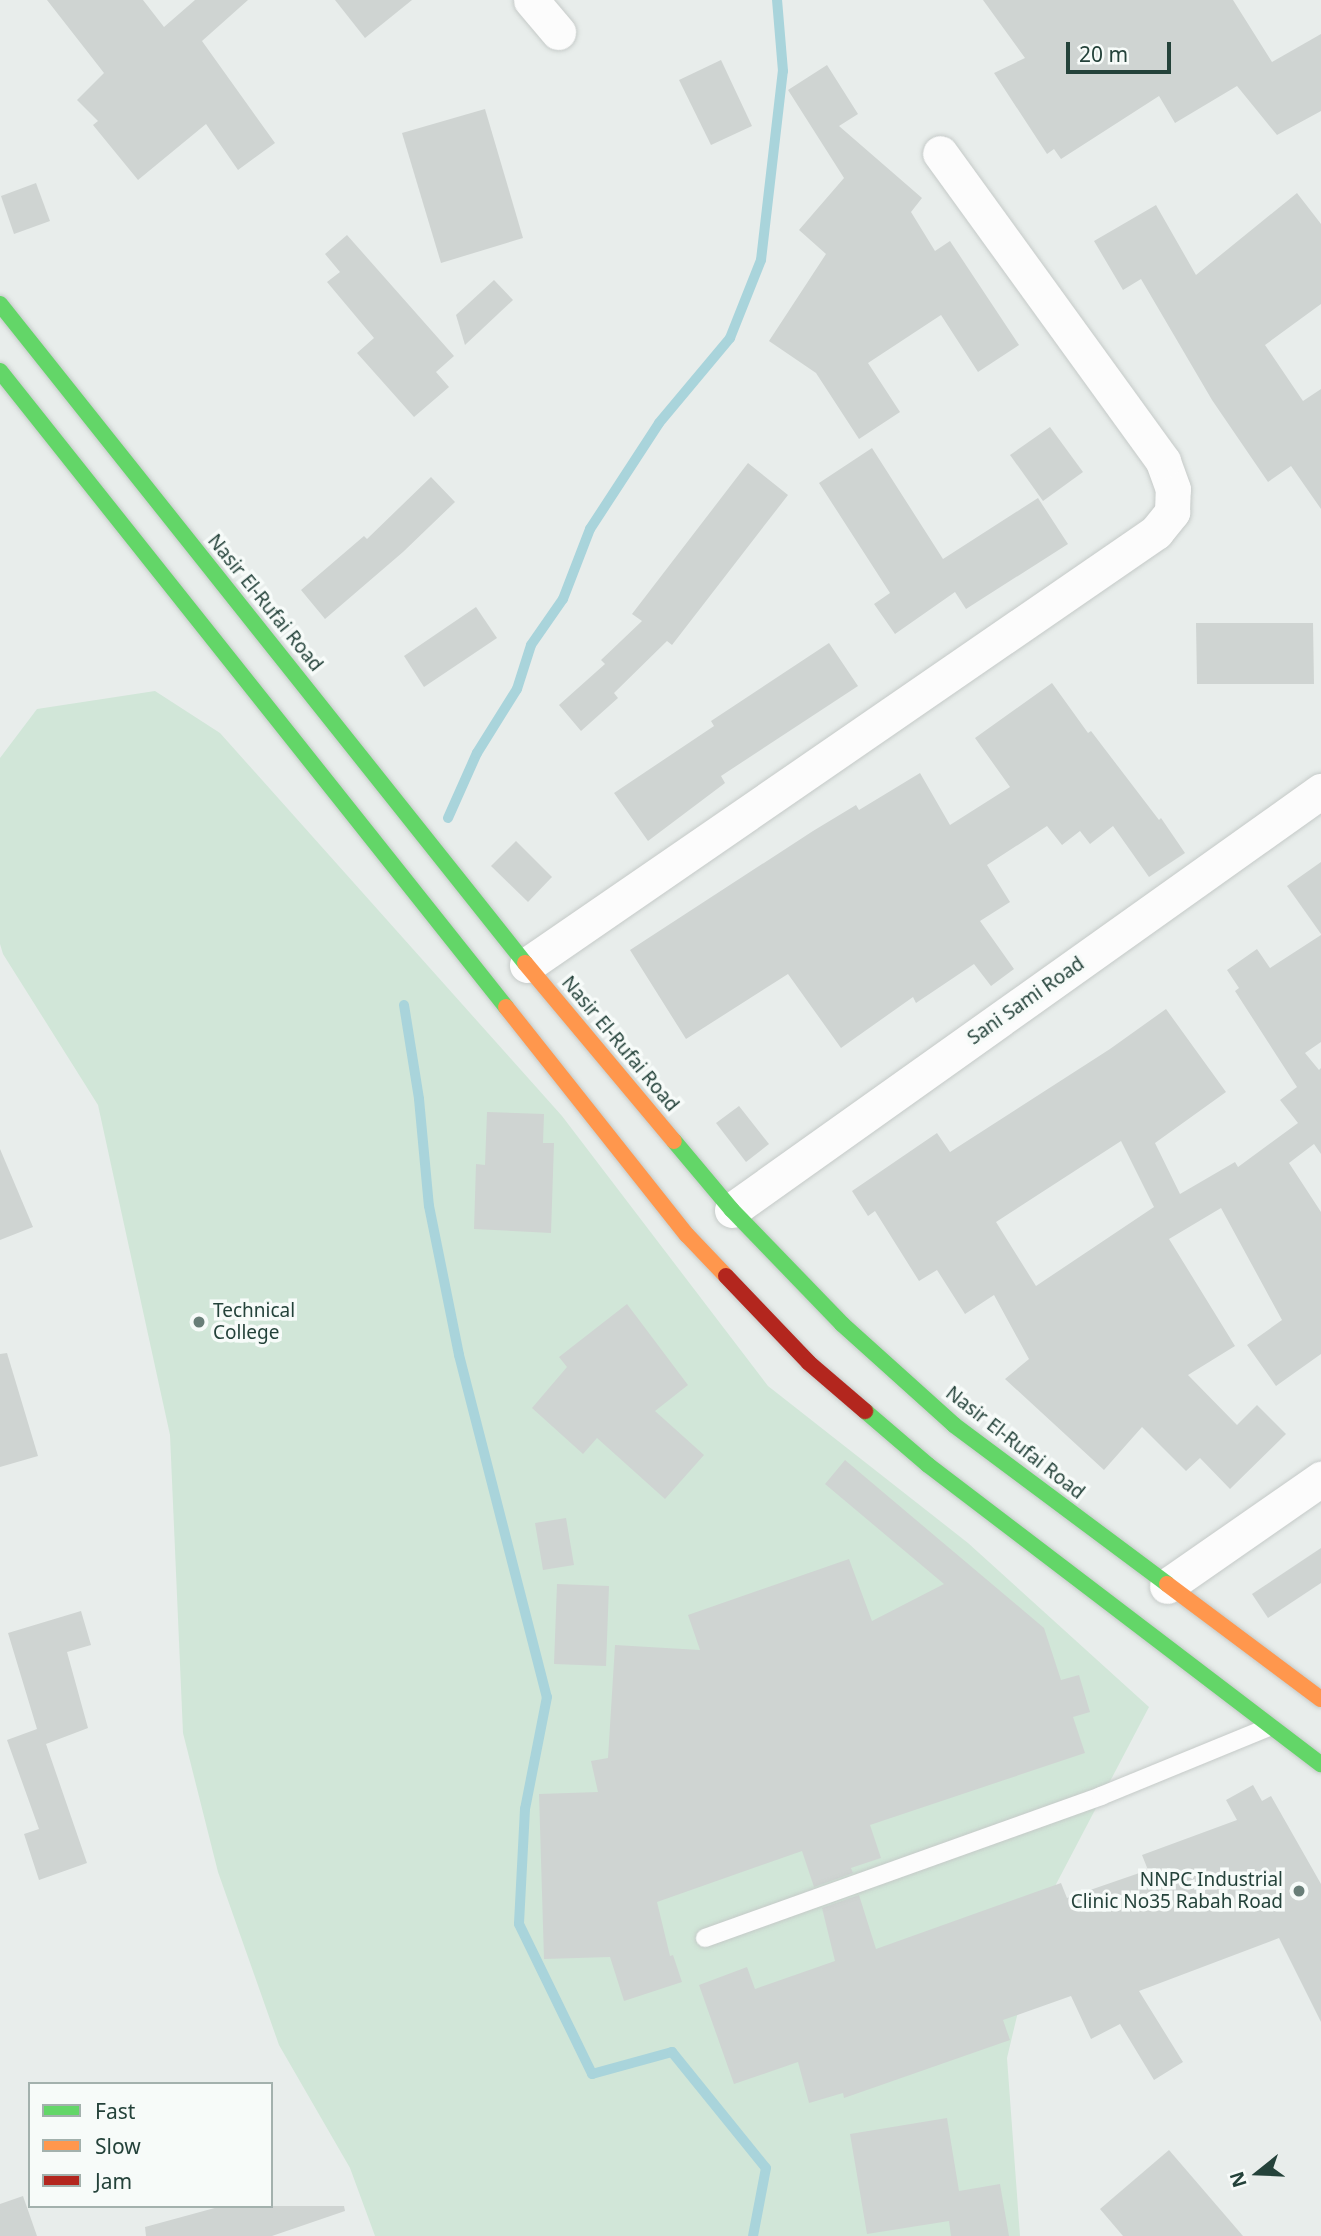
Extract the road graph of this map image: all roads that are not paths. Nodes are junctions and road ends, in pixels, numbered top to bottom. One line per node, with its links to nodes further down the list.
1 (531, 0): 2 (street)
2 (558, 32)
3 (940, 153): 9 (street)
4 (0, 304): 6 (main road, Nasir El-Rufai Road)
5 (0, 371): 7 (main road)
6 (272, 645): 7 (main road); 9 (main road, Nasir El-Rufai Road)
7 (239, 674): 14 (main road)
8 (1321, 792): 10 (street, Sani Sami Road)
9 (527, 965): 10 (main road, Nasir El-Rufai Road)
10 (732, 1210): 12 (main road, Nasir El-Rufai Road)
11 (1321, 1479): 12 (street)
12 (1167, 1586): 13 (main road, Nasir El-Rufai Road)
13 (1321, 1699)
14 (1269, 1727): 15 (main road); 16 (lane)
15 (1321, 1764)
16 (705, 1938)

